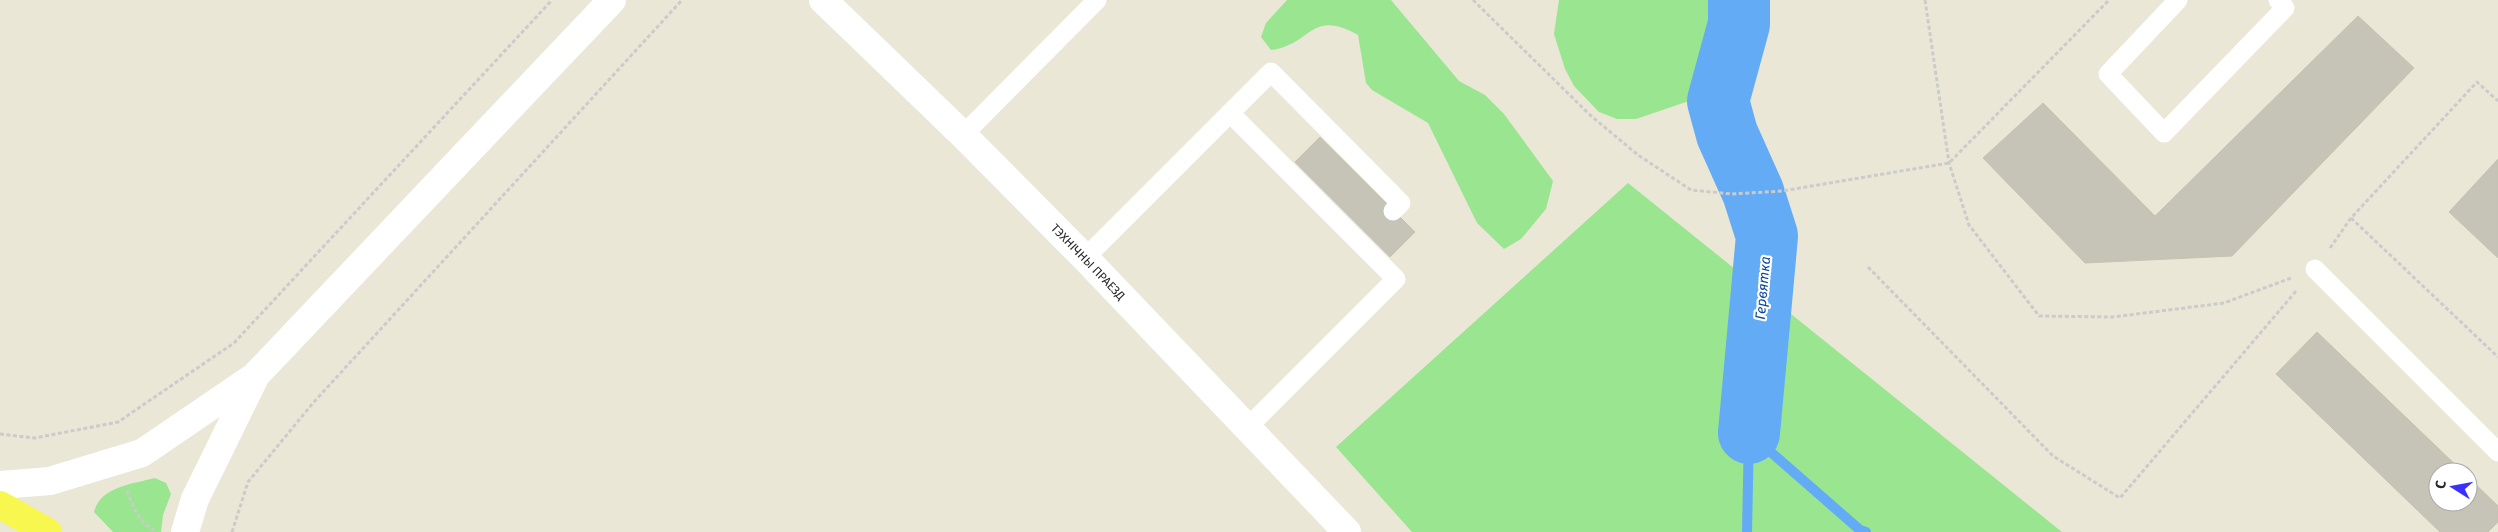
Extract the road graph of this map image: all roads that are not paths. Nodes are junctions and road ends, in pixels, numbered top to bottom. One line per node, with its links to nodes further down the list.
1 (612, 0): 11 (main road)
2 (823, 0): 7 (main road, ТЭХНІЧНЫ ПРАЕЗД)
3 (1097, 0): 7 (lane)
4 (2178, 0): 5 (lane)
5 (2278, 0)
6 (1230, 113): 8 (lane); 9 (lane); 12 (lane)
7 (963, 135): 9 (main road, ТЭХНІЧНЫ ПРАЕЗД)
8 (1393, 211)
9 (1085, 258): 12 (main road, ТЭХНІЧНЫ ПРАЕЗД)
10 (2315, 269): 13 (lane)
11 (255, 376): 14 (main road); 17 (main road)
12 (1247, 428): 18 (main road, ТЭХНІЧНЫ ПРАЕЗД)
13 (2498, 452)
14 (0, 485)
15 (0, 505): 16 (main road)
16 (48, 532)
17 (185, 532)
18 (1347, 532)

